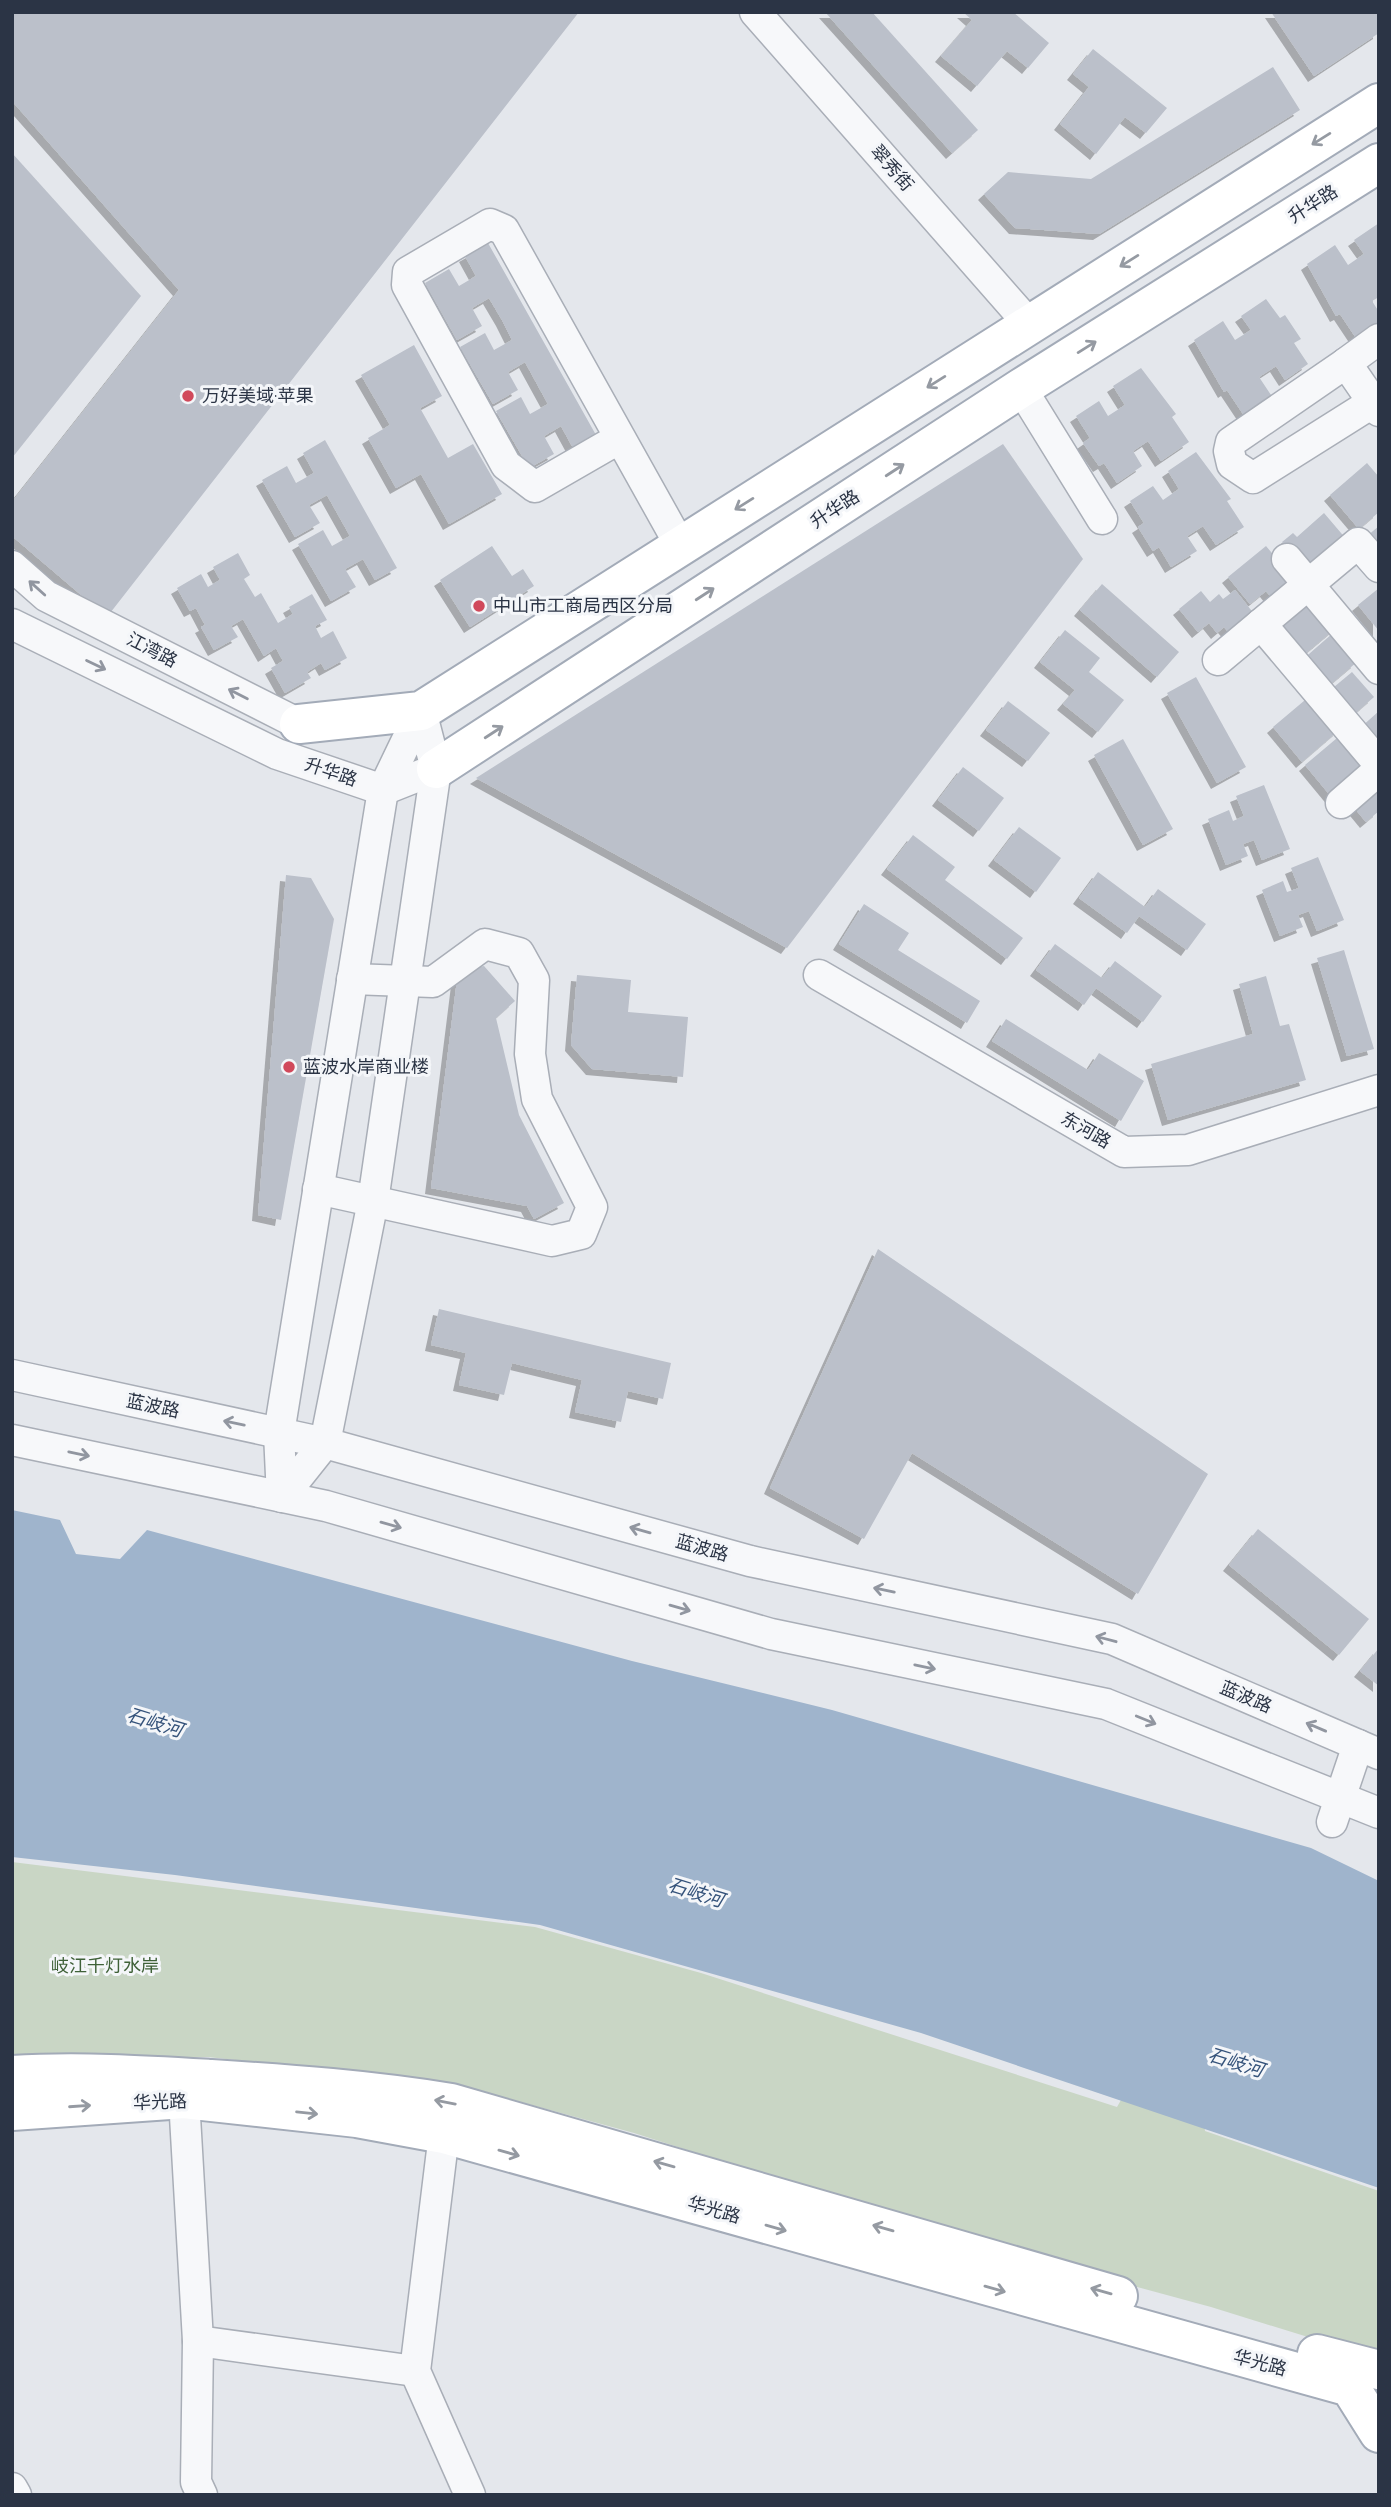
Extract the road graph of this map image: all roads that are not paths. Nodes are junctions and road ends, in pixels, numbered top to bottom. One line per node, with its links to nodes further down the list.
1 (755, 12): 4 (street, 翠秀街)
2 (1379, 103): 4 (main road, one-way to 4)
3 (1377, 167): 7 (main road, 升华路, one-way to 3)
4 (1029, 324): 11 (main road, one-way to 11)
5 (1379, 339): 6 (street)
6 (1346, 363): 8 (street); 8 (street)
7 (1021, 388): 10 (street); 23 (main road, 升华路, one-way to 7)
8 (1376, 407)
9 (621, 438): 9 (street); 11 (street)
10 (1102, 519)
11 (680, 545): 20 (main road)
12 (1287, 559): 15 (street)
13 (12, 566): 21 (street, 江湾路, one-way to 13)
14 (1379, 567): 15 (street)
15 (1308, 585): 17 (street); 19 (street)
16 (12, 624): 21 (street, one-way to 21)
17 (1261, 624): 18 (street); 22 (street)
18 (1218, 660)
19 (1379, 669)
20 (421, 710): 21 (main road); 23 (street); 25 (street)
21 (288, 739): 25 (street, 升华路)
22 (1379, 764)
23 (436, 769): 25 (street, 升华路); 29 (street)
24 (1379, 770): 26 (street)
25 (383, 790): 28 (street)
26 (1341, 803)
27 (818, 975): 30 (street, 东河路)
28 (352, 979): 29 (street); 31 (street)
29 (406, 980): 32 (street); 32 (street)
30 (1379, 1090)
31 (318, 1189): 32 (street); 34 (street)
32 (373, 1201): 36 (street)
33 (12, 1375): 34 (street, 蓝波路, one-way to 33)
34 (279, 1433): 36 (street, 蓝波路); 37 (street)
35 (12, 1440): 37 (street, one-way to 37)
36 (325, 1443): 37 (street); 38 (street, 蓝波路, one-way to 36)
37 (282, 1497): 39 (street, one-way to 39)
38 (1368, 1749): 39 (street)
39 (1336, 1810): 40 (street)
40 (1379, 1812)
41 (12, 2075): 46 (main road, 华光路, one-way to 41)
42 (184, 2099): 43 (main road, 华光路, one-way to 42); 44 (main road, 华光路, one-way to 44); 45 (street)
43 (12, 2111)
44 (444, 2134): 47 (street); 48 (main road, 华光路, one-way to 48)
45 (198, 2341): 47 (street); 51 (street)
46 (1379, 2370)
47 (415, 2371): 52 (street)
48 (1379, 2433)
49 (12, 2488): 50 (street)
50 (16, 2495)
51 (202, 2495)
52 (470, 2495)

